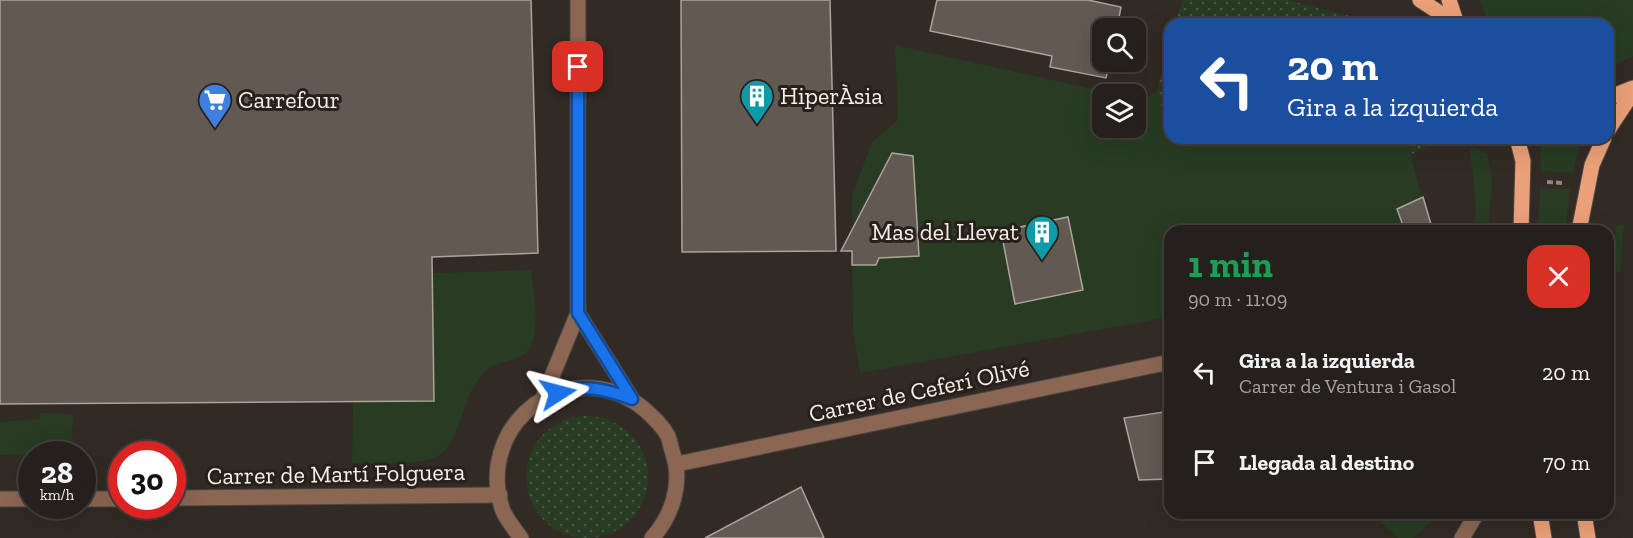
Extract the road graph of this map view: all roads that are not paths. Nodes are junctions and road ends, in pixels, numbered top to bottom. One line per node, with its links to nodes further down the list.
1 (578, 0): 14 (street)
2 (1420, 0): 4 (main road)
3 (1449, 0): 5 (main road)
4 (1448, 18)
5 (1455, 18)
6 (1633, 88): 8 (main road)
7 (1633, 93): 9 (main road)
8 (1614, 96)
9 (1614, 121)
10 (1519, 144): 12 (main road)
11 (1601, 144): 13 (main road)
12 (1521, 225)
13 (1580, 225)
14 (578, 313): 16 (street); 17 (street)
15 (1164, 363): 18 (street, Carrer de Ceferí Olivé)
16 (543, 398): 17 (street); 19 (street)
17 (632, 399): 18 (street)
18 (676, 464): 27 (street)
19 (500, 495): 20 (street, Carrer de Martí Folguera); 26 (street)
20 (186, 498)
21 (0, 499): 22 (street)
22 (18, 499)
23 (1473, 519): 28 (street)
24 (1540, 519): 29 (main road)
25 (1585, 519): 30 (main road)
26 (521, 538)
27 (652, 538)
28 (1462, 538)
29 (1544, 538)
30 (1588, 538)

